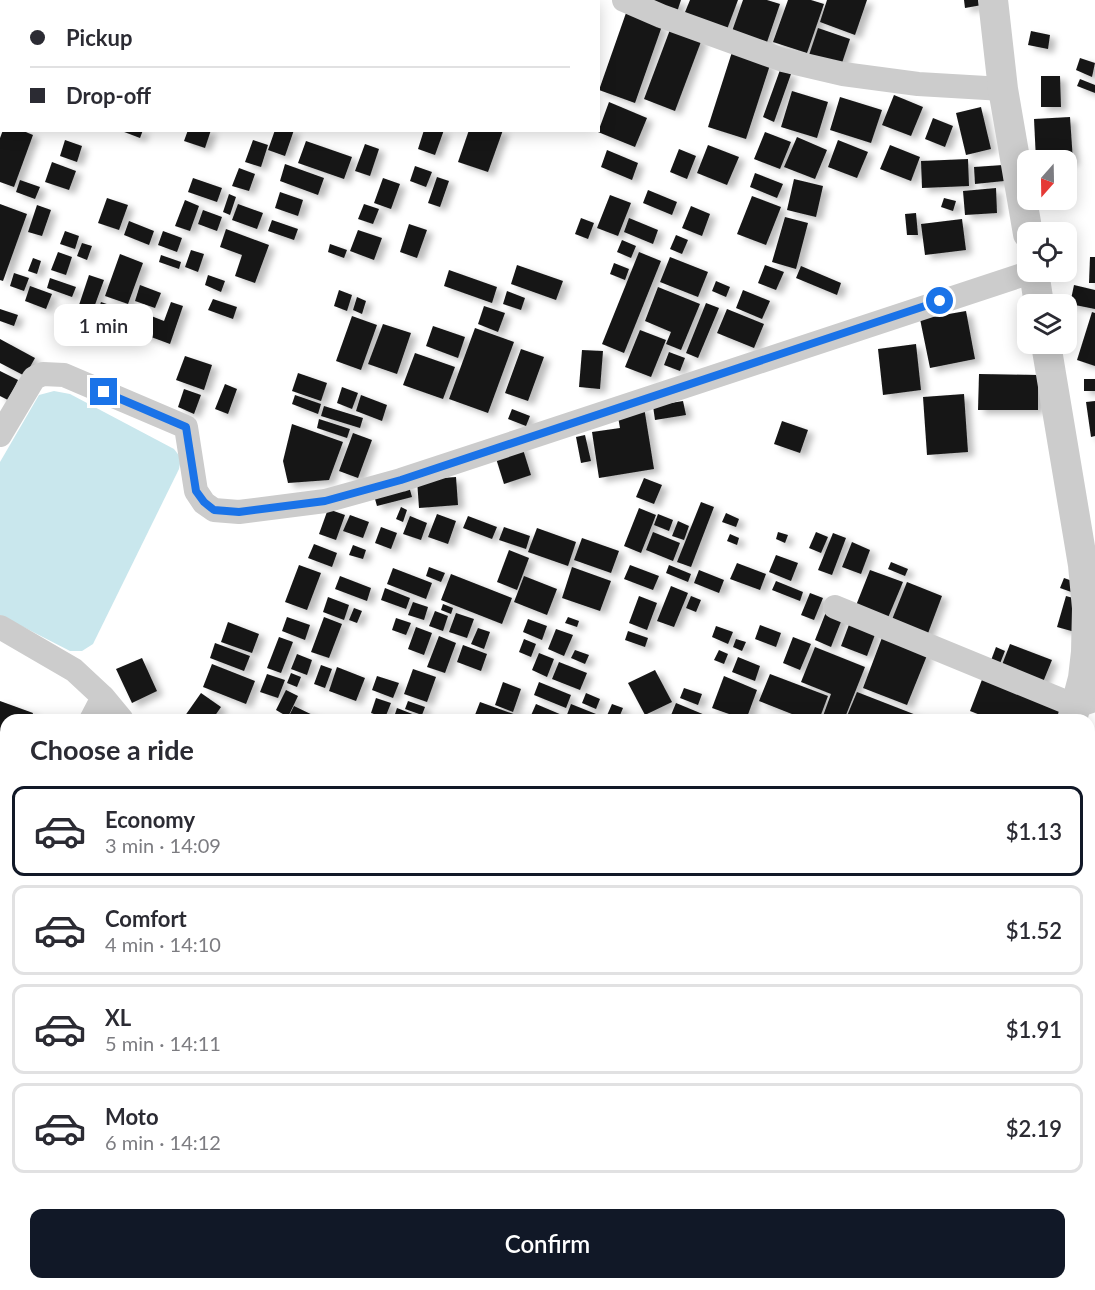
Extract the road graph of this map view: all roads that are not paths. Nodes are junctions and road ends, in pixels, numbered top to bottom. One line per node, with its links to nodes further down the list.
1 (624, 0): 3 (street)
2 (993, 0): 3 (street)
3 (1003, 88): 4 (street)
4 (1026, 222)
5 (1017, 277): 7 (street)
6 (1048, 354): 8 (street)
7 (0, 435)
8 (1089, 566): 12 (street)
9 (835, 607): 12 (street)
10 (0, 627): 11 (street)
11 (103, 697): 13 (street); 14 (street)
12 (1081, 709)
13 (94, 714)
14 (117, 714)

